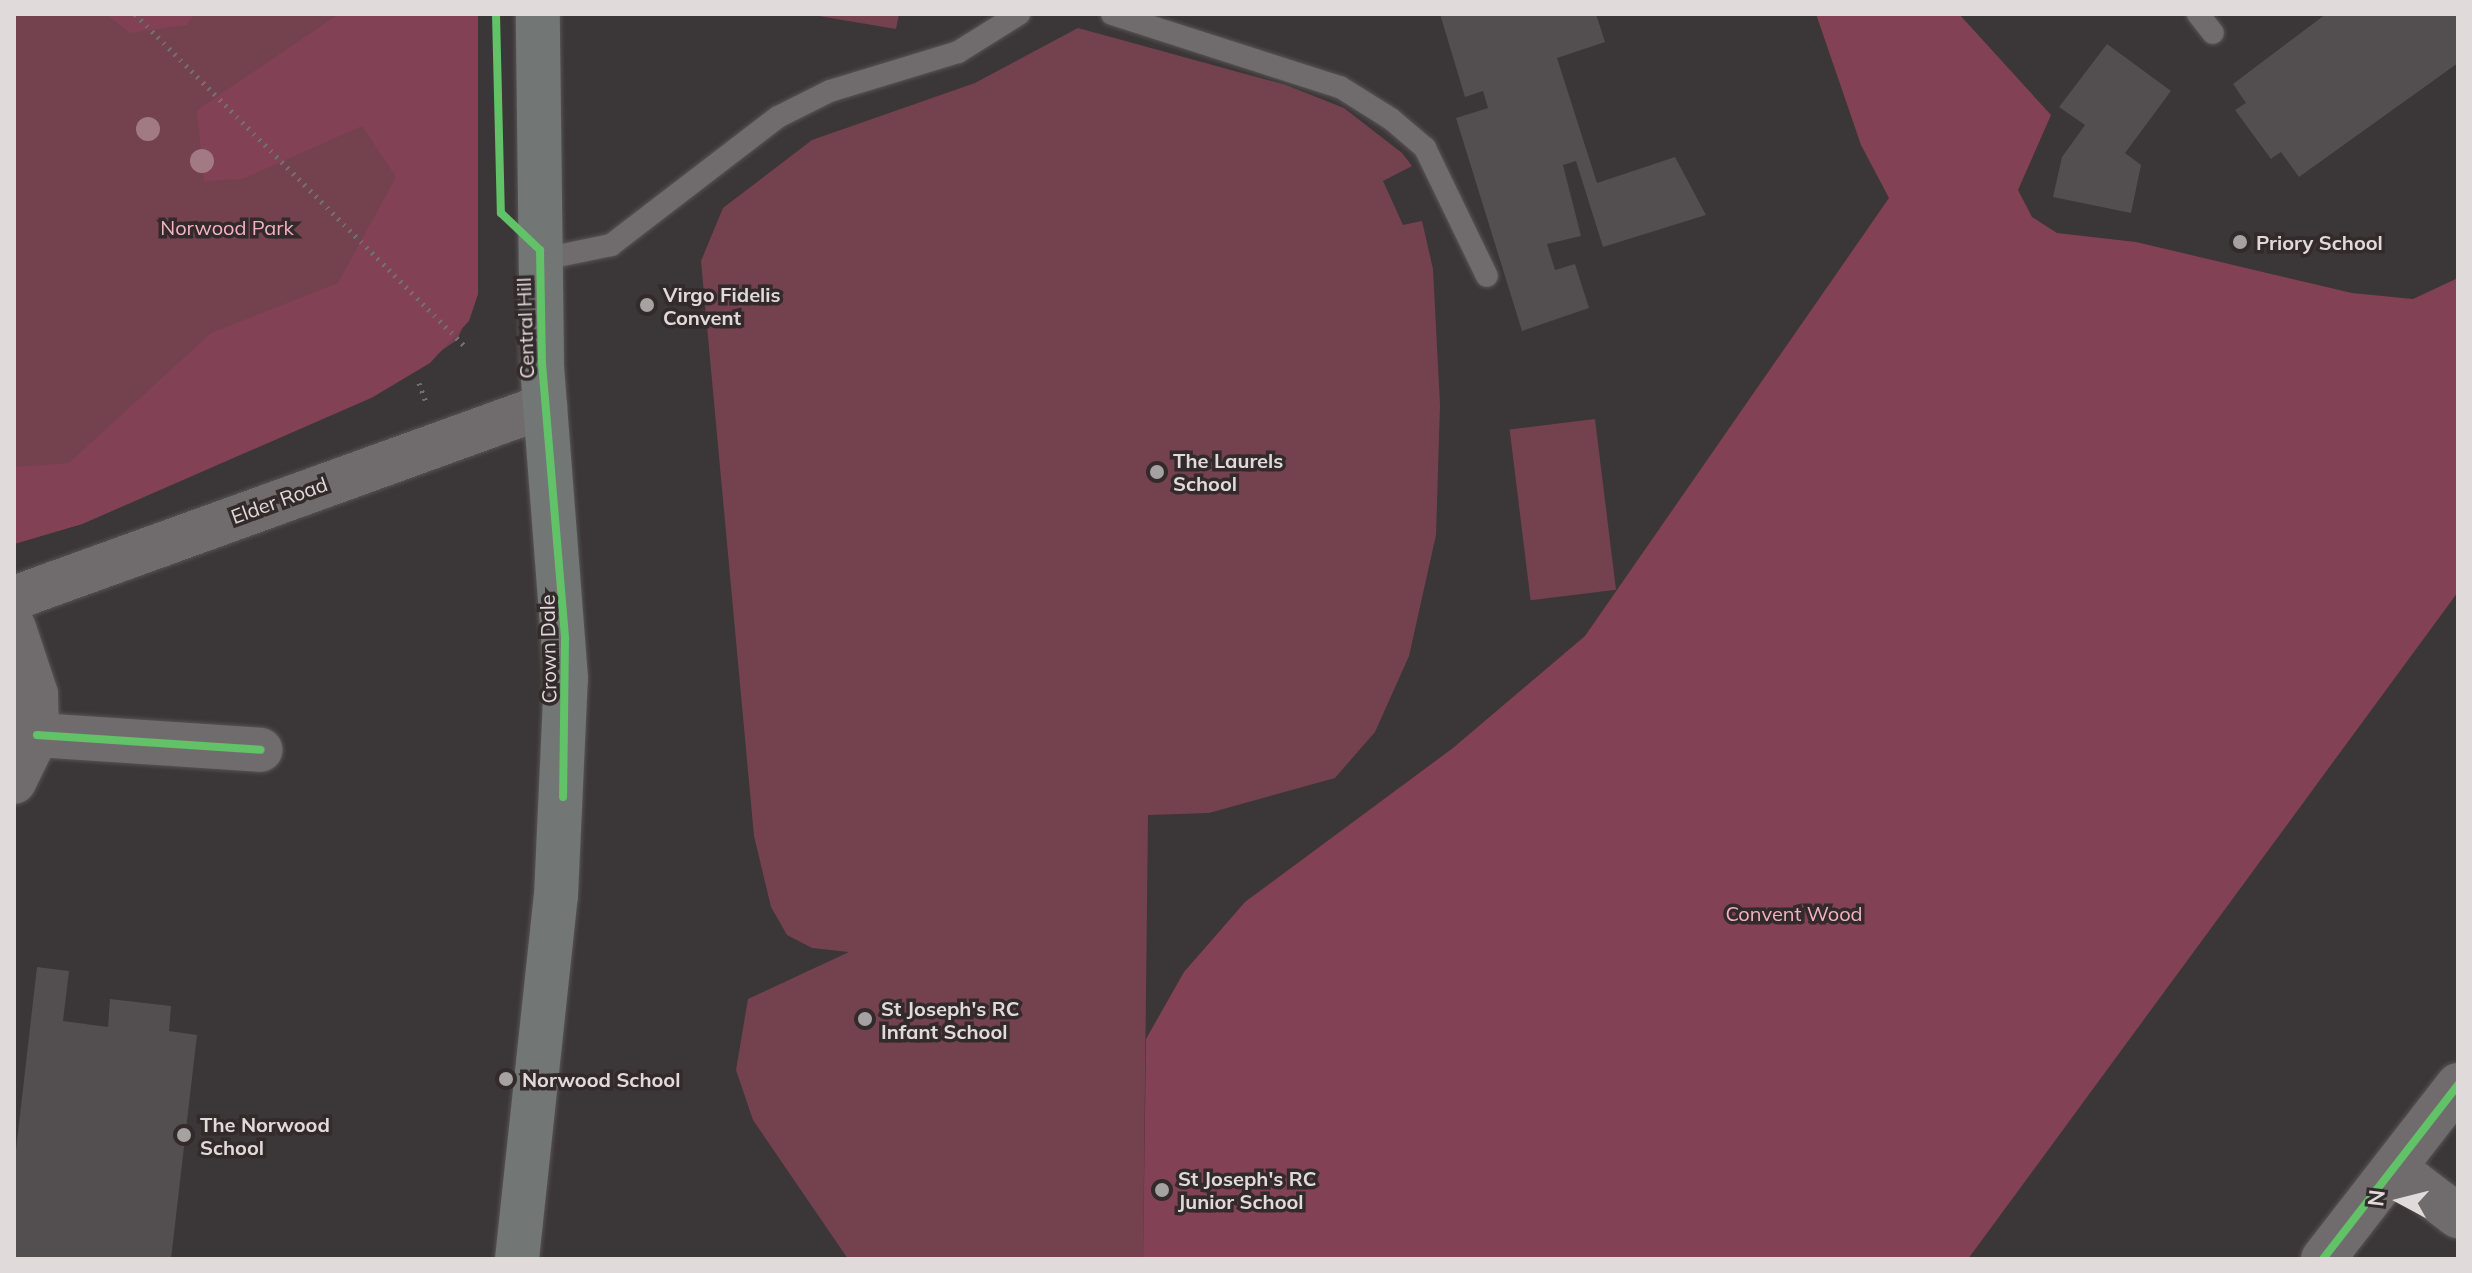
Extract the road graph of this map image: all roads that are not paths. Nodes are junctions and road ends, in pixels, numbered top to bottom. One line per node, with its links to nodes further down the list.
1 (538, 14): 6 (main road, Central Hill)
2 (1019, 14): 6 (lane)
3 (1112, 14): 7 (lane)
4 (2198, 14): 5 (lane)
5 (2213, 33)
6 (539, 260): 8 (main road, Central Hill)
7 (1487, 276)
8 (545, 406): 9 (street, Elder Road); 17 (main road, Crown Dale)
9 (14, 598)
10 (14, 628): 11 (street)
11 (37, 735): 12 (street); 13 (street)
12 (260, 750)
13 (14, 782)
14 (2458, 1085): 15 (street)
15 (2396, 1169): 16 (street); 18 (street)
16 (2458, 1216)
17 (517, 1259)
18 (2323, 1259)

